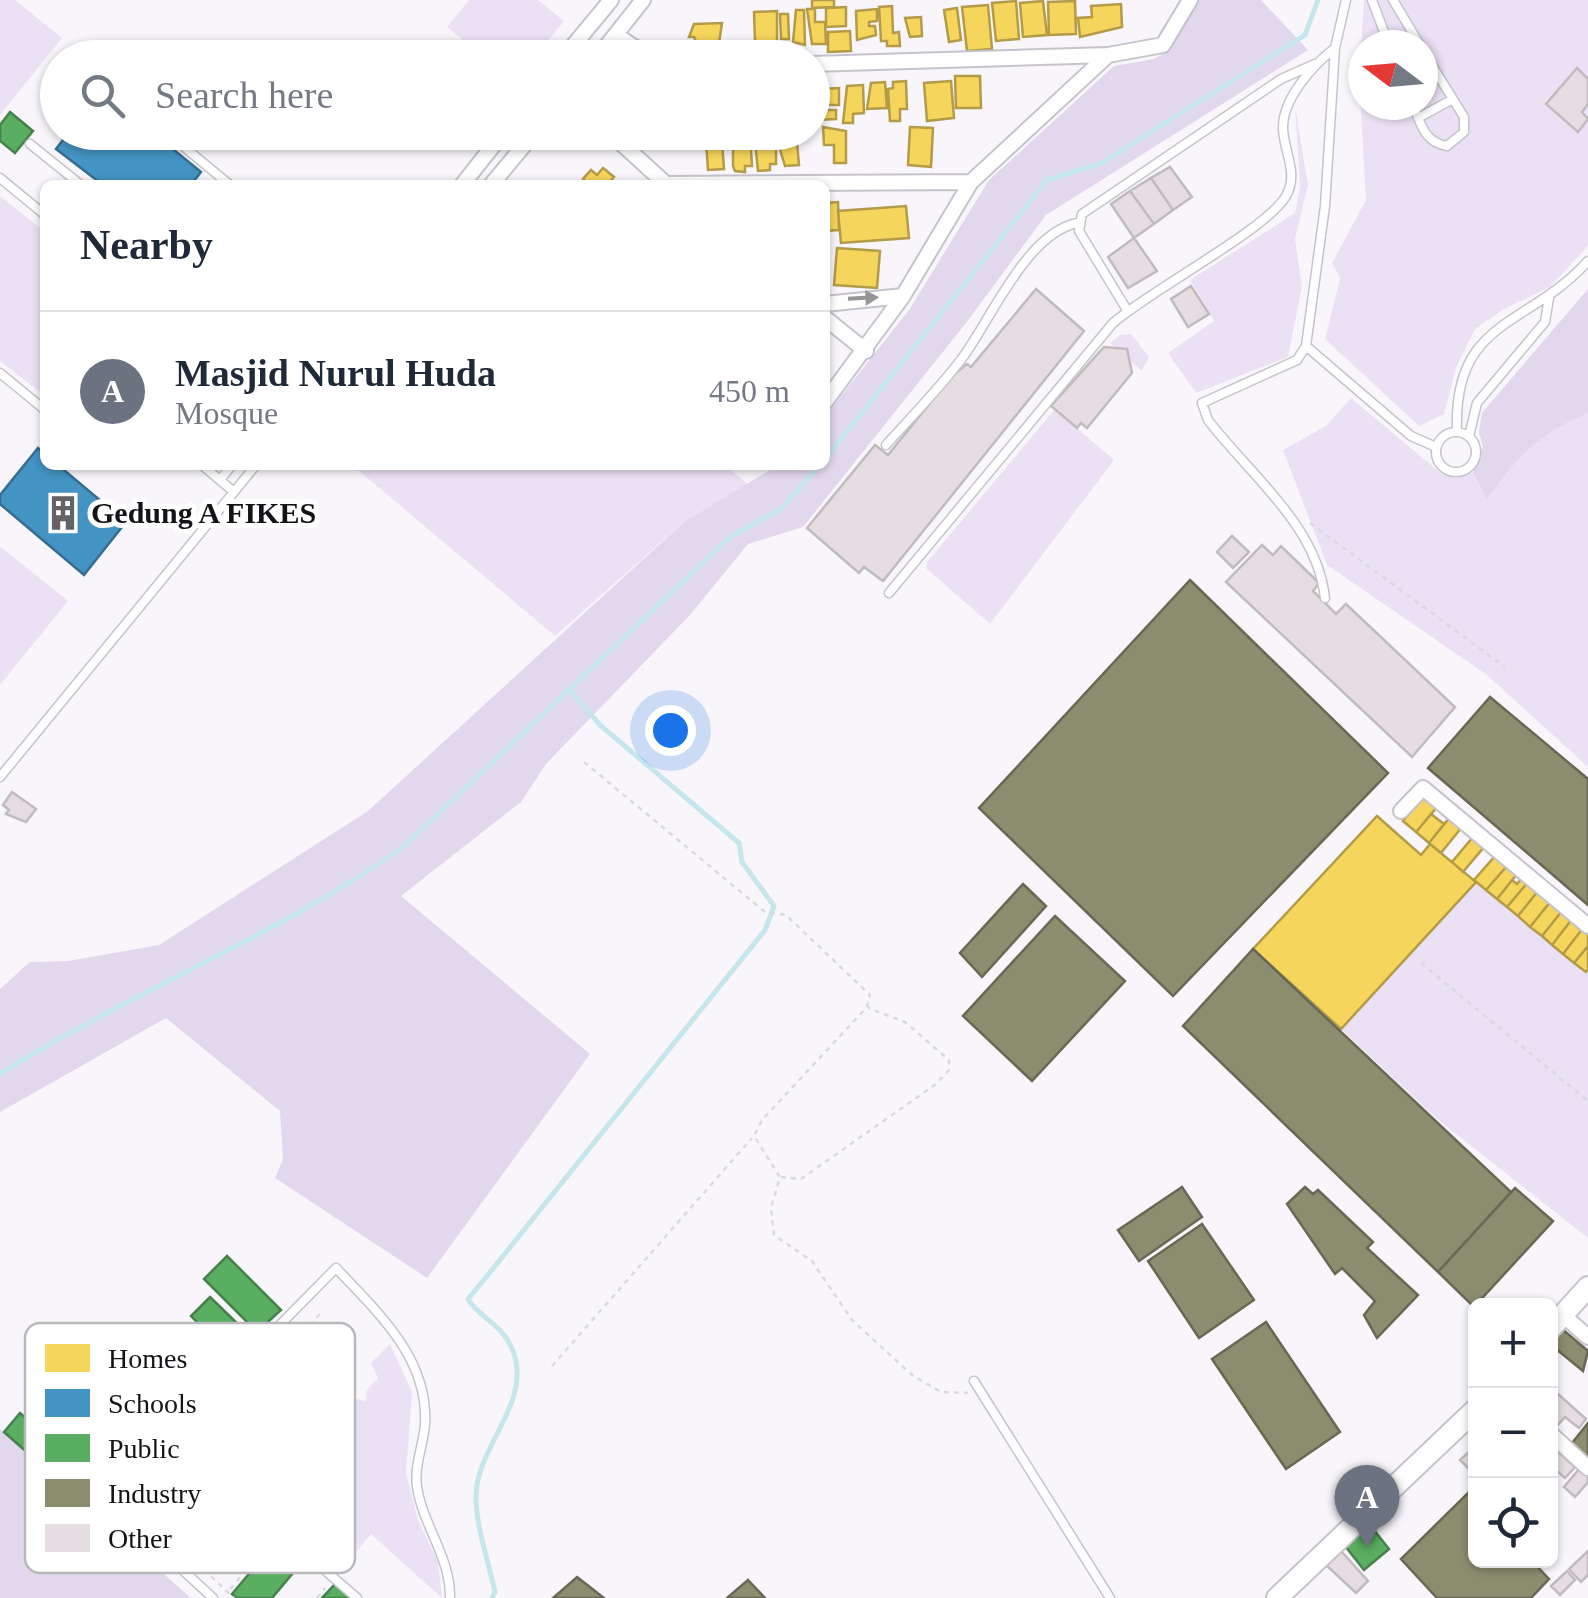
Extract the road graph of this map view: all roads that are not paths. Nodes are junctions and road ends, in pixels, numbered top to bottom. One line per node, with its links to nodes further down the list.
1 (611, 0): 10 (street)
2 (643, 0): 9 (street)
3 (1190, 0): 14 (street)
4 (1346, 0): 13 (lane)
5 (1372, 0): 7 (lane)
6 (1393, 0): 8 (lane)
7 (1383, 30)
8 (1410, 30)
9 (616, 34): 11 (street); 12 (street)
10 (579, 40)
11 (611, 40)
12 (625, 40)
13 (1335, 48): 16 (lane); 42 (lane)
14 (1108, 55): 15 (street); 32 (street)
15 (830, 63)
16 (1315, 64): 35 (lane); 40 (lane)
17 (1438, 77): 18 (lane)
18 (1452, 100): 19 (lane); 20 (lane)
19 (1438, 107)
20 (1419, 120)
21 (30, 144): 27 (lane)
22 (185, 150): 28 (lane)
23 (490, 150): 29 (street)
24 (519, 150): 30 (street)
25 (628, 150): 31 (street)
26 (0, 178): 34 (lane)
27 (74, 180)
28 (217, 180)
29 (466, 180)
30 (494, 180)
31 (661, 180)
32 (971, 182): 33 (street); 37 (street)
33 (830, 183)
34 (40, 211)
35 (1077, 223): 40 (lane); 49 (lane)
36 (1588, 261): 38 (lane)
37 (902, 296): 39 (street, one-way to 37); 43 (street)
38 (1550, 298): 47 (lane); 48 (lane)
39 (830, 303)
40 (1128, 310): 56 (lane)
41 (830, 322): 43 (street)
42 (1306, 346): 50 (lane); 57 (lane)
43 (866, 350): 45 (street)
44 (0, 373): 46 (lane)
45 (830, 396)
46 (40, 406)
47 (1457, 431): 48 (lane); 50 (lane)
48 (1469, 436): 50 (lane)
49 (886, 445)
50 (1436, 447)
51 (208, 470): 54 (lane)
52 (228, 470): 54 (lane)
53 (252, 470): 55 (lane)
54 (220, 480): 55 (lane)
55 (234, 492): 58 (lane)
56 (889, 593)
57 (1325, 598)
58 (0, 777)
59 (1401, 811): 60 (street)
60 (1588, 926)
61 (1588, 1287): 62 (street)
62 (1558, 1321)
63 (1558, 1322): 65 (street)
64 (282, 1323): 74 (lane)
65 (1588, 1337)
66 (976, 1385): 75 (lane)
67 (1468, 1417): 76 (street)
68 (1558, 1440): 69 (street)
69 (1588, 1468)
70 (186, 1573): 72 (lane)
71 (329, 1573): 73 (lane)
72 (213, 1598)
73 (357, 1598)
74 (450, 1598)
75 (1110, 1598)
76 (1277, 1598)

